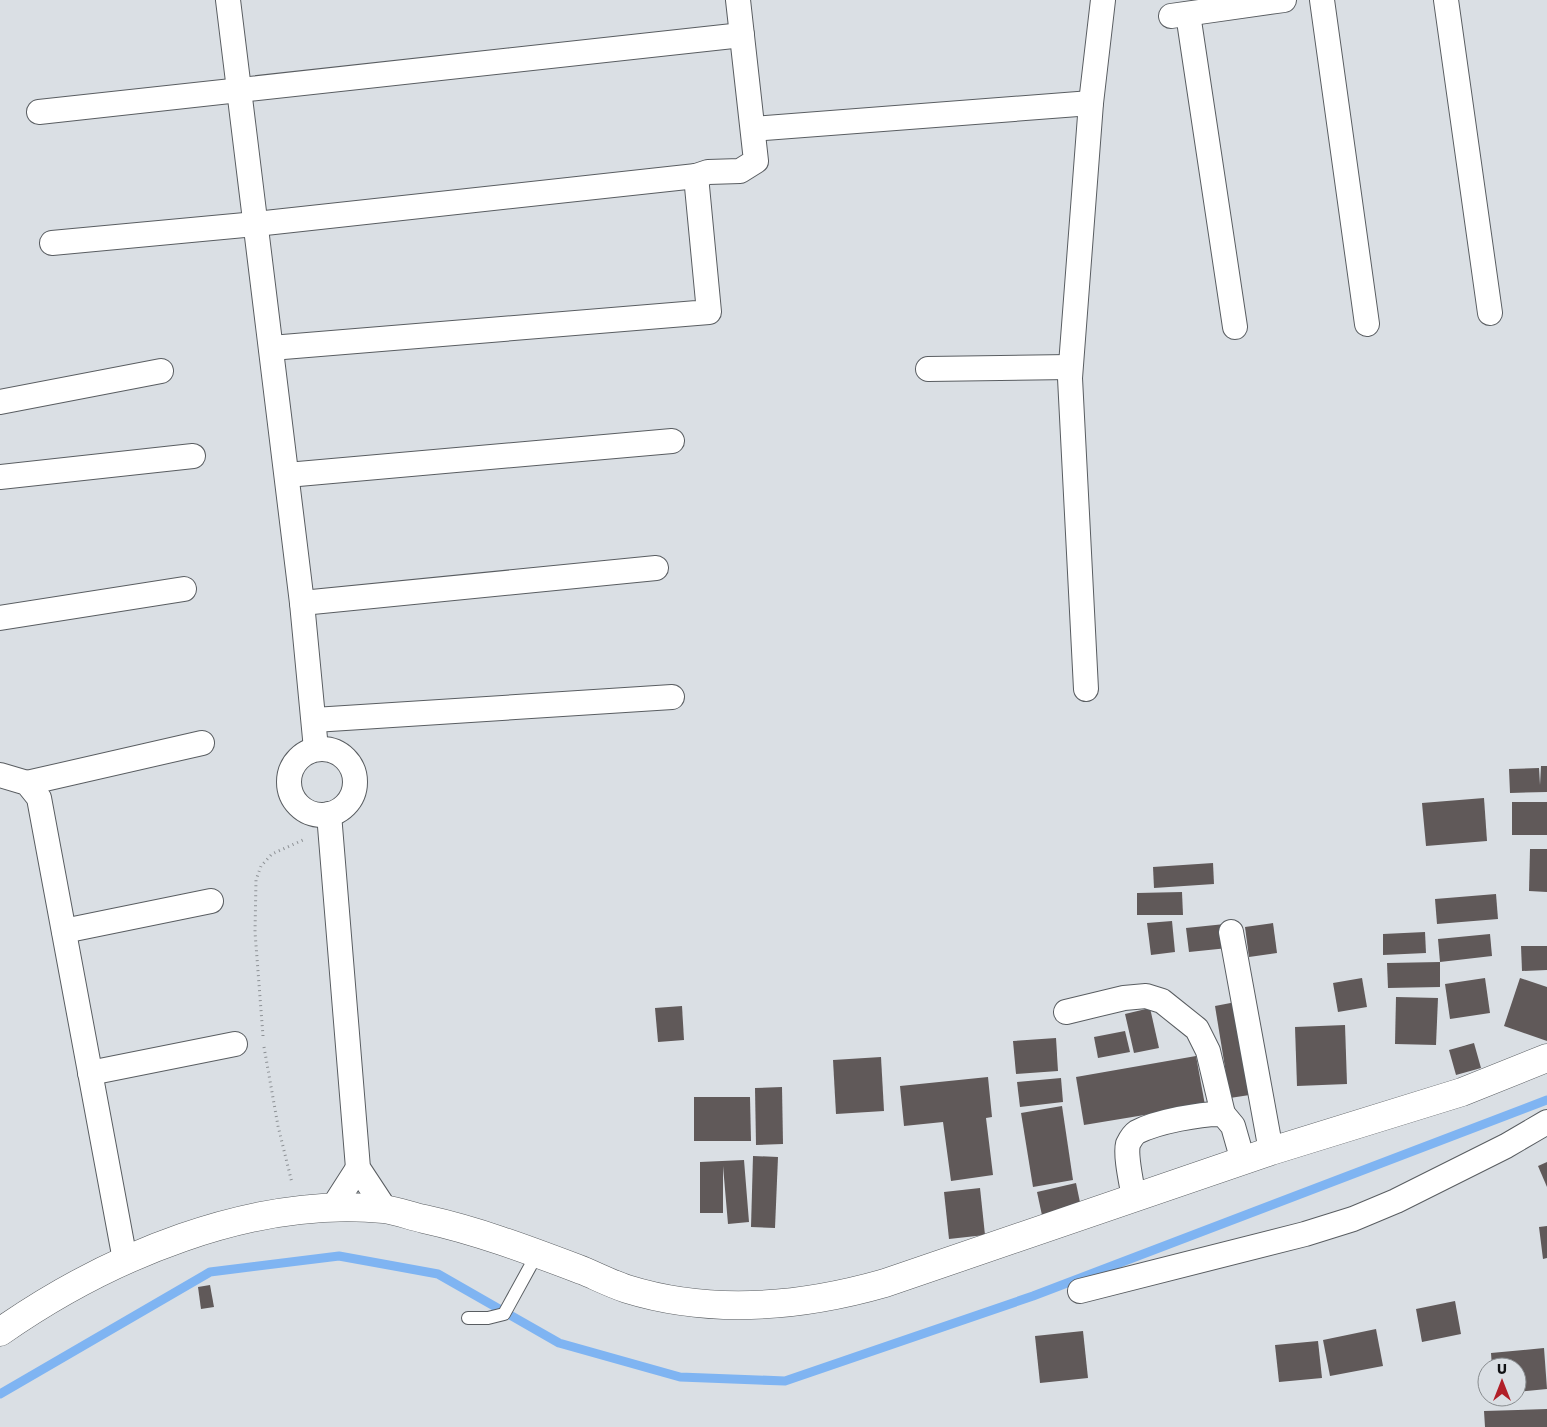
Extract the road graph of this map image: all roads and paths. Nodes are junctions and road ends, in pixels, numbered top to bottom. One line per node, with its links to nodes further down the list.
1 (228, 0): 8 (street)
2 (738, 0): 7 (street)
3 (1103, 0): 9 (street)
4 (1284, 0): 17 (street)
5 (1322, 0): 16 (street)
6 (1446, 0): 15 (street)
7 (742, 35): 8 (street); 11 (street)
8 (239, 89): 10 (street); 13 (street)
9 (1091, 103): 11 (street); 19 (street)
10 (39, 112)
11 (753, 129): 12 (street)
12 (696, 176): 13 (street); 18 (street)
13 (256, 224): 14 (street); 18 (street)
14 (52, 243)
15 (1490, 313)
16 (1367, 324)
17 (1235, 327)
18 (271, 348): 25 (street)
19 (1070, 368): 21 (street); 31 (street)
20 (161, 370): 22 (street)
21 (928, 370)
22 (0, 402)
23 (672, 441): 25 (street)
24 (193, 456): 26 (street)
25 (287, 475): 29 (street)
26 (0, 477)
27 (656, 568): 29 (street)
28 (184, 589): 30 (street)
29 (302, 603): 33 (street)
30 (0, 618)
31 (1086, 689)
32 (672, 697): 33 (street)
33 (314, 720): 35 (street)
34 (202, 743): 37 (street)
35 (316, 750): 38 (street); 38 (street)
36 (0, 775): 37 (street)
37 (28, 782): 40 (street)
38 (326, 814): 43 (path); 52 (street)
39 (211, 900): 40 (street)
40 (64, 931): 47 (street)
41 (1231, 932): 50 (street)
42 (1066, 1012): 48 (street)
43 (263, 1037)
44 (235, 1044): 47 (street)
45 (264, 1047): 56 (path)
46 (1547, 1058): 50 (street)
47 (90, 1073): 57 (street)
48 (1223, 1114): 51 (street); 53 (street)
49 (1547, 1122): 59 (street)
50 (1271, 1151): 51 (street)
51 (1243, 1161): 53 (street)
52 (358, 1168): 54 (street); 55 (street)
53 (1134, 1198): 58 (street)
54 (333, 1207): 55 (street); 56 (street)
55 (385, 1209): 58 (street)
56 (298, 1210): 57 (street)
57 (125, 1260): 61 (street)
58 (532, 1264): 60 (lane)
59 (1080, 1291)
60 (468, 1318)
61 (0, 1332)

